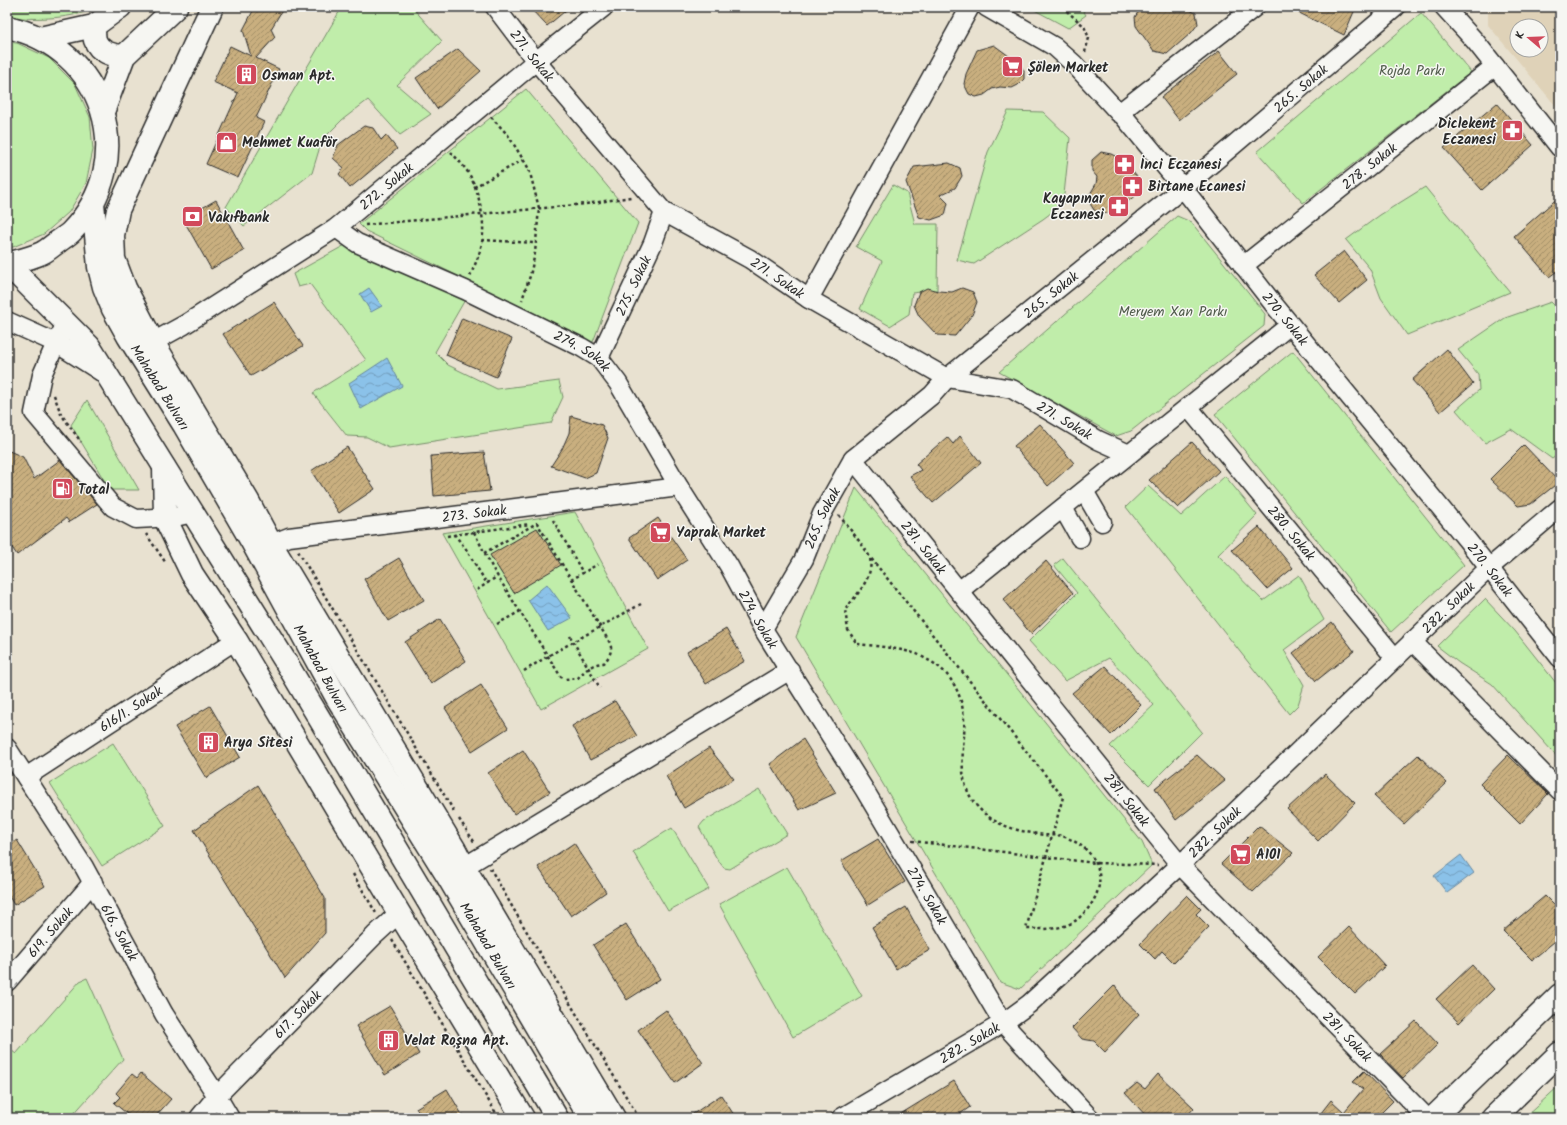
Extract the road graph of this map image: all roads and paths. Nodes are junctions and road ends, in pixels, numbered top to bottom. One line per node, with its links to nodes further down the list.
1 (120, 7): 12 (main road)
2 (176, 7): 15 (main road)
3 (212, 7): 44 (main road)
4 (495, 7): 16 (street, 271. Sokak)
5 (604, 7): 16 (street, 272. Sokak)
6 (970, 7): 39 (street)
7 (986, 7): 18 (street, 270. Sokak)
8 (1062, 7): 18 (path)
9 (1255, 7): 21 (street)
10 (1396, 7): 26 (street, 265. Sokak)
11 (1444, 7): 17 (street)
12 (94, 26): 14 (main road); 15 (main road)
13 (7, 27): 14 (main road)
14 (40, 38): 20 (main road)
15 (124, 56): 20 (main road)
16 (536, 61): 19 (street, 272. Sokak); 27 (street, 271. Sokak)
17 (1495, 66): 23 (street); 37 (street, 278. Sokak)
18 (1080, 70): 21 (street, 270. Sokak)
19 (482, 106): 22 (street, 272. Sokak); 24 (path)
20 (103, 112): 28 (main road)
21 (1119, 113): 26 (street, 270. Sokak)
22 (441, 141): 25 (path); 33 (street, 272. Sokak)
23 (1560, 148)
24 (523, 160): 25 (path); 29 (path)
25 (474, 186): 31 (path)
26 (1183, 188): 37 (street, 270. Sokak); 49 (street, 265. Sokak)
27 (649, 194): 29 (path); 30 (street, 271. Sokak)
28 (93, 203): 36 (main road); 124 (main road, Mahabad Bulvarı)
29 (539, 208): 31 (path); 35 (path)
30 (664, 212): 39 (street, 271. Sokak); 46 (street, 275. Sokak)
31 (481, 214): 32 (path); 34 (path)
32 (364, 225)
33 (336, 228): 38 (street, 274. Sokak); 44 (street, 272. Sokak)
34 (482, 240): 35 (path); 38 (path)
35 (536, 244): 40 (path)
36 (7, 264): 42 (main road, Mahabad Bulvarı)
37 (1243, 266): 43 (street, 270. Sokak)
38 (465, 290): 40 (street, 274. Sokak)
39 (809, 299): 49 (street, 271. Sokak)
40 (516, 316): 46 (street, 274. Sokak)
41 (7, 322): 45 (street)
42 (67, 322): 45 (street); 48 (main road, Mahabad Bulvarı)
43 (1290, 325): 50 (street); 78 (street, 270. Sokak)
44 (153, 342): 73 (main road)
45 (56, 343): 47 (street); 48 (street)
46 (599, 358): 55 (street, 274. Sokak)
47 (45, 370): 51 (path); 62 (street)
48 (108, 376): 54 (main road, Mahabad Bulvarı)
49 (946, 378): 52 (street, 271. Sokak); 53 (street, 265. Sokak)
50 (1188, 407): 52 (street); 95 (street, 280. Sokak)
51 (83, 445)
52 (1130, 454): 56 (street)
53 (853, 459): 57 (street, 265. Sokak); 84 (street, 281. Sokak)
54 (164, 467): 60 (main road, Mahabad Bulvarı); 61 (main road)
55 (679, 487): 73 (street, 273. Sokak); 89 (street, 274. Sokak)
56 (1084, 491): 58 (street); 68 (street)
57 (829, 501): 75 (path); 89 (street, 265. Sokak)
58 (1063, 508): 72 (street); 84 (street)
59 (1560, 508): 78 (street, 282. Sokak)
60 (193, 513): 61 (street); 123 (main road, Mahabad Bulvarı)
61 (165, 518): 62 (street); 91 (main road)
62 (136, 519): 76 (path)
63 (560, 519): 64 (path)
64 (553, 520): 65 (path); 79 (path)
65 (547, 521)
66 (537, 522): 67 (path); 69 (path); 74 (path); 81 (path)
67 (542, 522)
68 (1102, 522)
69 (474, 532): 70 (path); 74 (path)
70 (454, 534): 71 (path); 82 (path)
71 (447, 536)
72 (1080, 538)
73 (280, 541): 106 (path); 110 (main road)
74 (484, 553): 80 (path)
75 (870, 557): 104 (path); 104 (path)
76 (166, 564)
77 (598, 564): 79 (path)
78 (1489, 568): 93 (street, 282. Sokak); 96 (street, 270. Sokak)
79 (583, 573): 81 (path)
80 (498, 576): 82 (path); 86 (path)
81 (571, 580): 88 (path)
82 (487, 584): 83 (path)
83 (477, 590)
84 (959, 591): 109 (street, 281. Sokak)
85 (641, 604): 88 (path)
86 (520, 611): 87 (path); 94 (path)
87 (497, 624)
88 (599, 627): 92 (path); 97 (path)
89 (763, 629): 98 (street, 274. Sokak)
90 (570, 636): 92 (path)
91 (236, 640): 102 (street, 616/1. Sokak); 113 (main road)
92 (574, 641): 94 (path); 97 (path)
93 (1412, 641): 95 (street, 282. Sokak); 103 (street)
94 (548, 656): 97 (path); 99 (path)
95 (1395, 658): 109 (street, 282. Sokak)
96 (1560, 658)
97 (589, 668): 100 (path)
98 (790, 670): 105 (street, 274. Sokak); 106 (street)
99 (524, 671)
100 (600, 688)
101 (7, 748): 102 (street, 616. Sokak)
102 (26, 776): 112 (street, 616. Sokak)
103 (1560, 791)
104 (1052, 836): 107 (path); 108 (path)
105 (894, 838): 107 (path); 116 (street, 274. Sokak)
106 (483, 854): 110 (street); 126 (path)
107 (1046, 857): 108 (path); 108 (path)
108 (1095, 863): 109 (path)
109 (1180, 865): 116 (street, 282. Sokak); 129 (street, 281. Sokak)
110 (464, 867): 125 (main road)
111 (353, 873): 113 (path)
112 (93, 882): 114 (street, 619. Sokak); 118 (street, 616. Sokak)
113 (391, 920): 118 (street, 617. Sokak); 121 (path); 122 (main road)
114 (7, 982)
115 (1560, 995): 130 (main road)
116 (1003, 1023): 127 (street, 282. Sokak); 128 (street, 274. Sokak)
117 (1560, 1053): 131 (main road)
118 (217, 1096): 119 (street, 617. Sokak); 120 (street, 616. Sokak)
119 (199, 1118)
120 (230, 1118)
121 (499, 1118)
122 (523, 1118)
123 (557, 1118)
124 (590, 1118)
125 (614, 1118)
126 (639, 1118)
127 (841, 1118)
128 (1090, 1118)
129 (1427, 1118)
130 (1433, 1118)
131 (1493, 1118)

